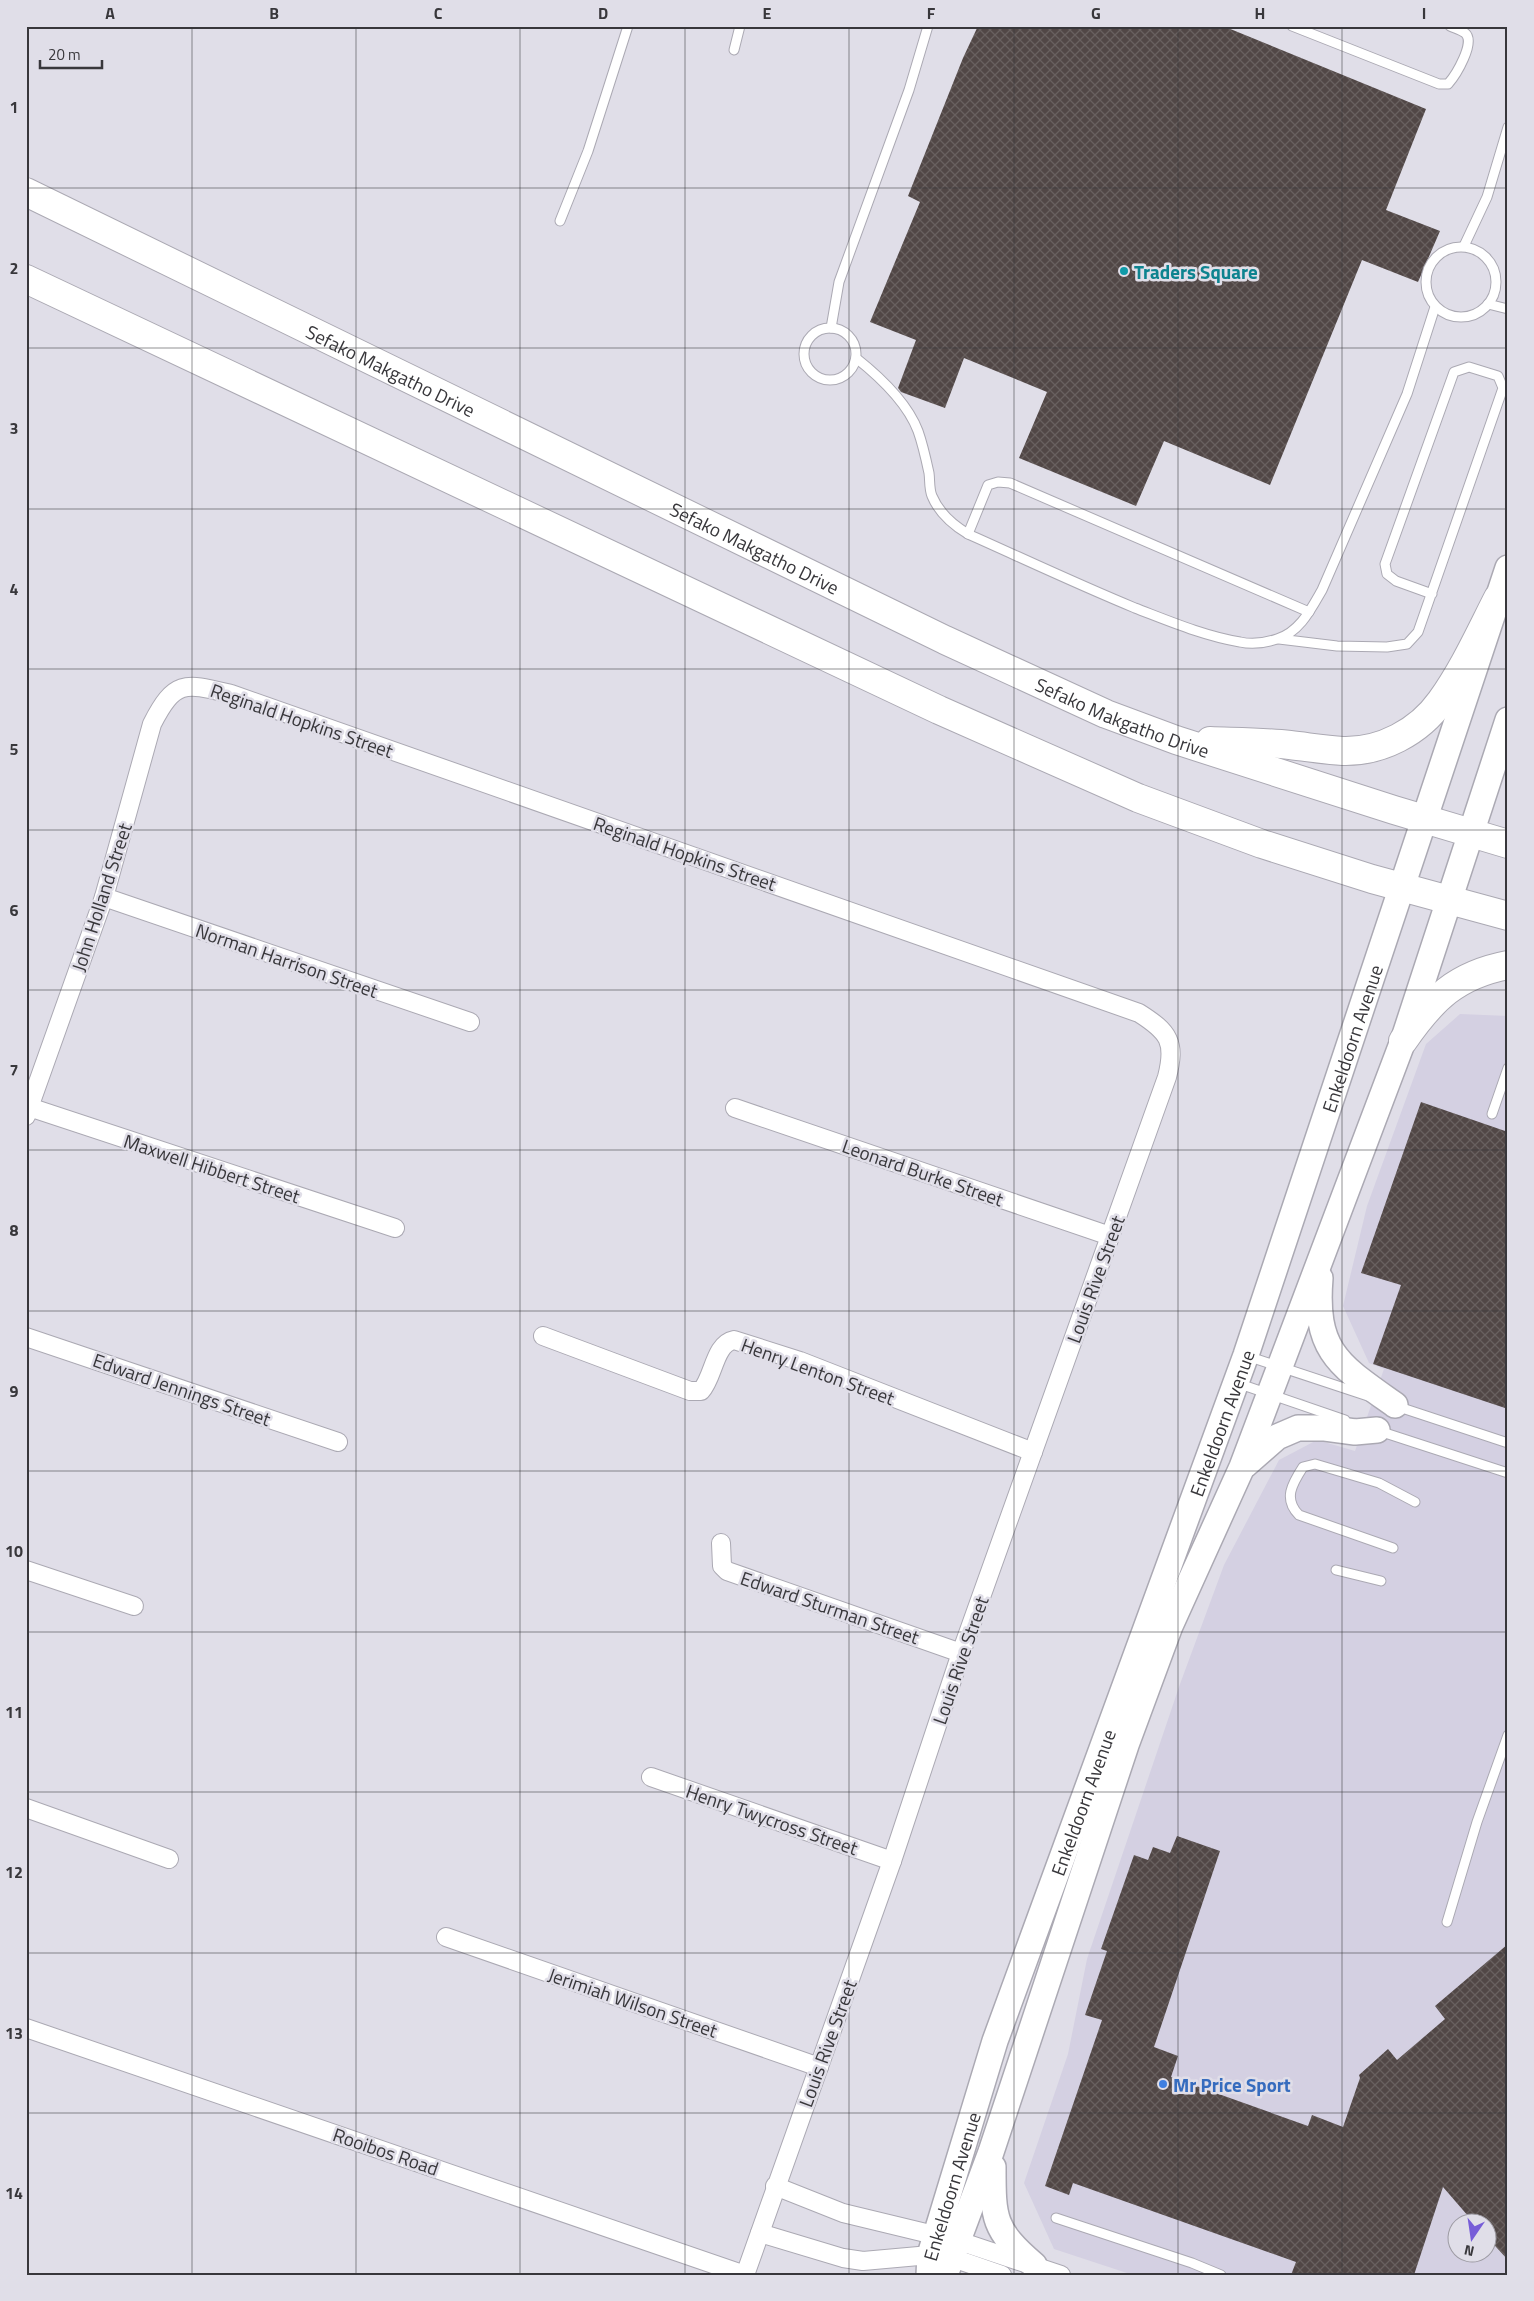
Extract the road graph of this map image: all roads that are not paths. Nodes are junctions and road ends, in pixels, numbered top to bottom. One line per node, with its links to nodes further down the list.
1 (628, 26): 9 (lane)
2 (740, 26): 6 (lane)
3 (928, 26): 15 (lane)
4 (1292, 26): 5 (lane)
5 (1450, 26)
6 (734, 50)
7 (1508, 128): 10 (lane)
8 (26, 192): 25 (main road, Sefako Makgatho Drive)
9 (560, 221)
10 (1464, 246): 12 (lane); 13 (lane)
11 (26, 279): 29 (main road)
12 (1488, 304): 13 (lane); 14 (lane)
13 (1436, 307): 21 (lane)
14 (1508, 309)
15 (831, 328): 16 (lane); 16 (lane)
16 (856, 358): 17 (lane)
17 (968, 534): 21 (lane); 22 (lane)
18 (1508, 568): 20 (street, Enkeldoorn Avenue)
19 (1432, 594): 19 (lane); 22 (lane)
20 (1498, 598): 25 (main road); 26 (street, Enkeldoorn Avenue)
21 (1309, 612): 22 (lane)
22 (1279, 639)
23 (184, 687): 30 (street, John Holland Street); 36 (street, Reginald Hopkins Street)
24 (1508, 720): 27 (street, Enkeldoorn Avenue)
25 (1176, 740): 26 (main road, Sefako Makgatho Drive)
26 (1425, 820): 27 (main road, Sefako Makgatho Drive); 29 (street, Enkeldoorn Avenue)
27 (1471, 834): 28 (main road, Sefako Makgatho Drive); 31 (street, Enkeldoorn Avenue)
28 (1508, 844)
29 (1403, 887): 31 (main road); 46 (street, Enkeldoorn Avenue)
30 (104, 897): 34 (street, Norman Harrison Street); 39 (street, John Holland Street)
31 (1449, 898): 32 (main road); 35 (street, Enkeldoorn Avenue)
32 (1508, 916)
33 (1508, 964): 35 (main road)
34 (470, 1022)
35 (1404, 1041): 43 (street, Enkeldoorn Avenue)
36 (1171, 1046): 42 (street, Louis Rive Street)
37 (1508, 1068): 40 (lane)
38 (735, 1108): 42 (street, Leonard Burke Street)
39 (28, 1112): 41 (street, Maxwell Hibbert Street)
40 (1492, 1114)
41 (394, 1228)
42 (1110, 1236): 54 (street, Louis Rive Street)
43 (1322, 1253): 47 (street, Enkeldoorn Avenue); 50 (street)
44 (543, 1336): 54 (street, Henry Lenton Street)
45 (26, 1337): 52 (street, Edward Jennings Street)
46 (1246, 1355): 47 (lane); 48 (street, Enkeldoorn Avenue)
47 (1279, 1367): 49 (street, Enkeldoorn Avenue); 50 (lane)
48 (1236, 1383): 49 (lane); 78 (street, Enkeldoorn Avenue)
49 (1269, 1395): 51 (lane); 55 (street, Enkeldoorn Avenue)
50 (1395, 1405): 53 (lane)
51 (1377, 1430): 55 (street); 56 (lane)
52 (338, 1442)
53 (1508, 1443)
54 (1033, 1452): 64 (street, Louis Rive Street)
55 (1242, 1467): 74 (street, Enkeldoorn Avenue)
56 (1508, 1473)
57 (1415, 1502): 59 (lane)
58 (721, 1543): 64 (street, Edward Sturman Street)
59 (1393, 1548)
60 (26, 1570): 63 (street)
61 (1336, 1570): 62 (lane)
62 (1381, 1582)
63 (134, 1606)
64 (962, 1653): 69 (street, Louis Rive Street)
65 (1508, 1735): 70 (lane)
66 (651, 1776): 69 (street, Henry Twycross Street)
67 (26, 1808): 68 (street)
68 (169, 1859)
69 (892, 1861): 73 (street, Louis Rive Street)
70 (1447, 1922)
71 (446, 1937): 73 (street, Jerimiah Wilson Street)
72 (26, 2028): 80 (street, Rooibos Road)
73 (819, 2067): 75 (street, Louis Rive Street)
74 (991, 2152): 78 (street, Enkeldoorn Avenue); 79 (street)
75 (775, 2186): 77 (street, Louis Rive Street); 78 (street)
76 (1056, 2218): 83 (lane)
77 (760, 2233): 78 (street); 80 (street, Louis Rive Street)
78 (942, 2257): 79 (street); 81 (street)
79 (1034, 2265): 82 (street)
80 (745, 2275)
81 (1002, 2275)
82 (1061, 2275)
83 (1221, 2275)

